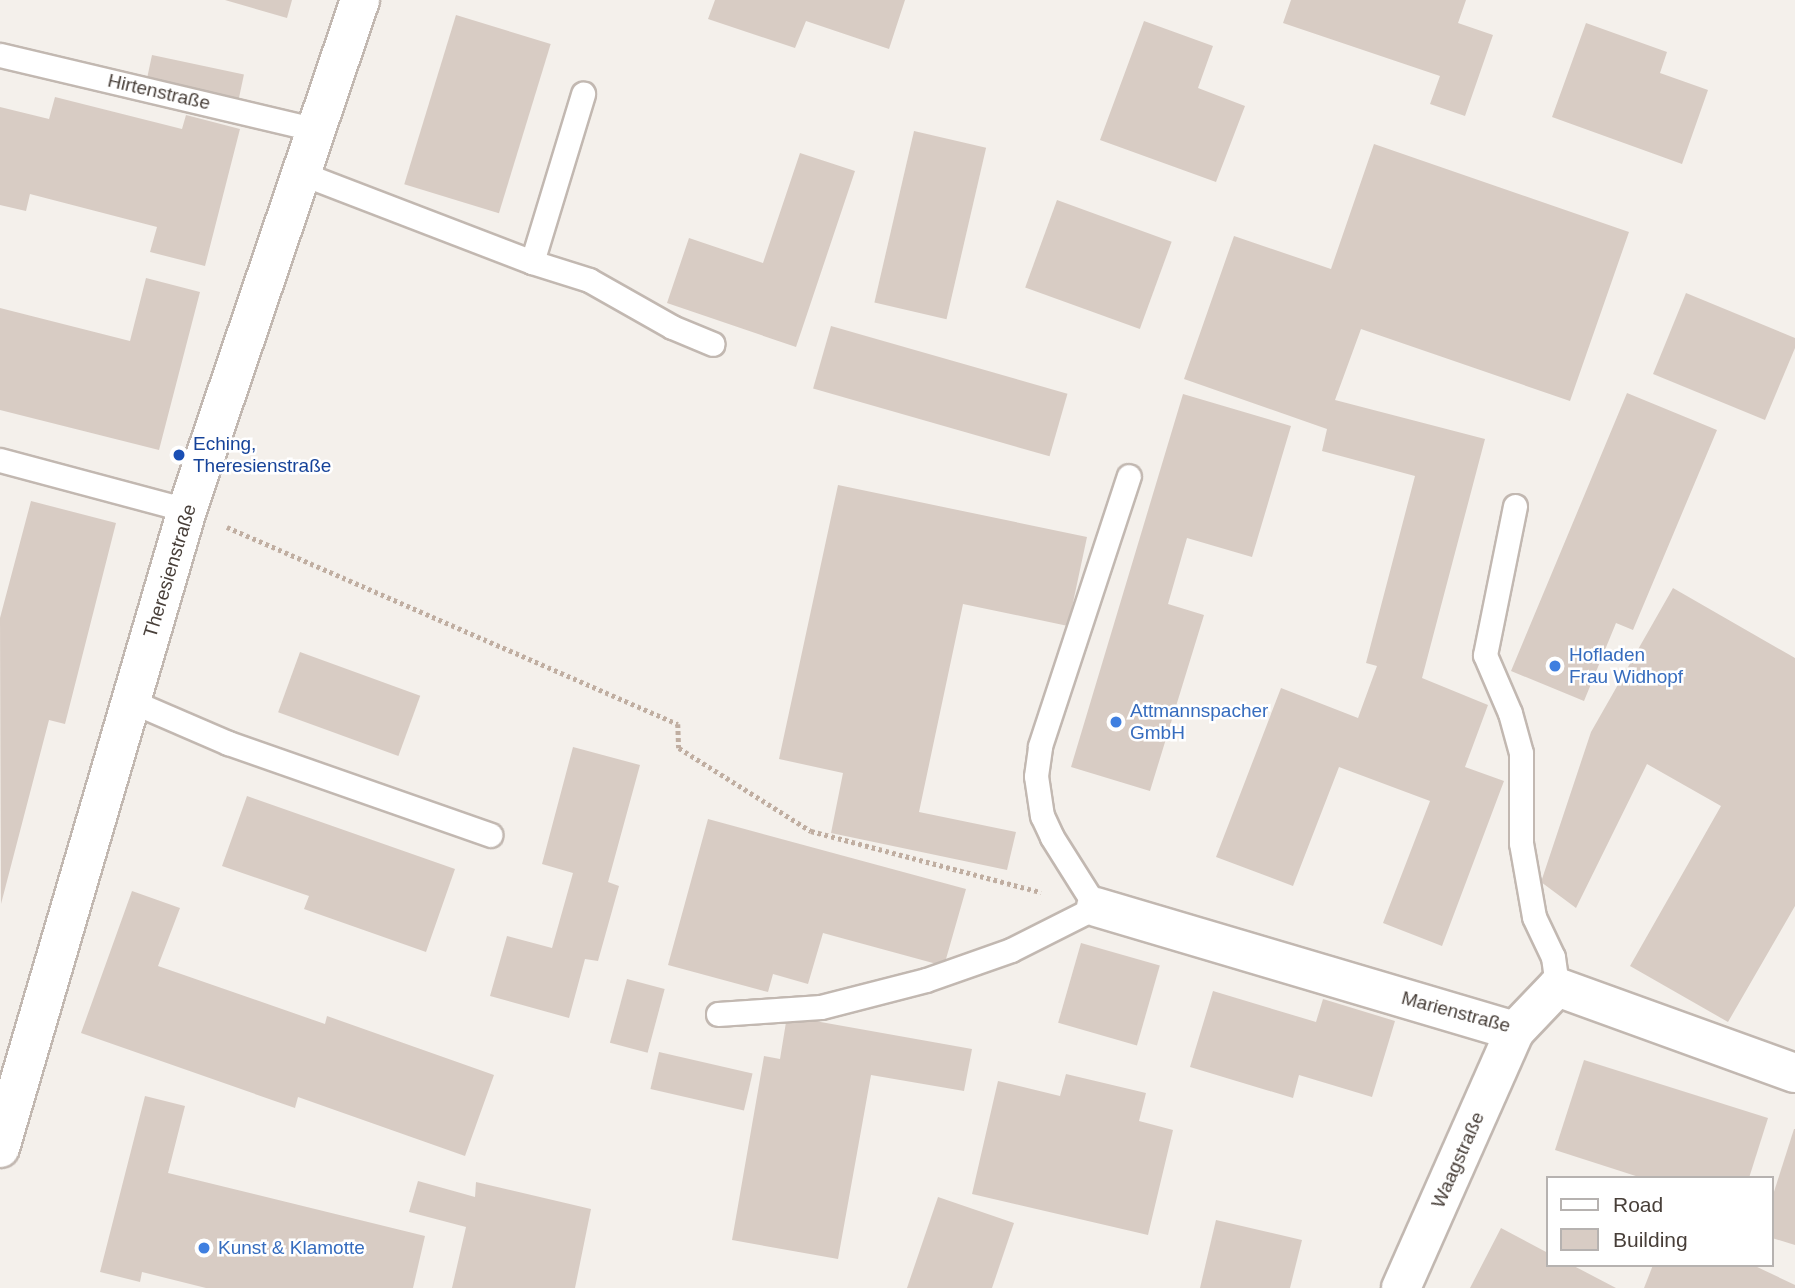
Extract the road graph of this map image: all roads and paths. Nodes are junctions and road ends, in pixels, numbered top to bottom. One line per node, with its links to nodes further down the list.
1 (360, 0): 4 (street, Theresienstraße)
2 (0, 55): 4 (lane, Hirtenstraße)
3 (583, 94): 6 (lane)
4 (318, 130): 5 (street, Theresienstraße)
5 (303, 174): 6 (lane); 11 (street, Theresienstraße)
6 (532, 262): 7 (lane)
7 (713, 344)
8 (0, 460): 11 (lane)
9 (1129, 476): 14 (lane)
10 (1515, 506): 15 (lane)
11 (187, 510): 12 (street, Theresienstraße); 14 (path)
12 (131, 701): 13 (lane); 19 (street, Theresienstraße)
13 (490, 835)
14 (1096, 906): 16 (lane); 17 (street, Marienstraße)
15 (1557, 987): 17 (street, Marienstraße); 18 (street)
16 (718, 1014)
17 (1515, 1031): 20 (street, Waagstraße)
18 (1795, 1073)
19 (0, 1148)
20 (1401, 1288)

